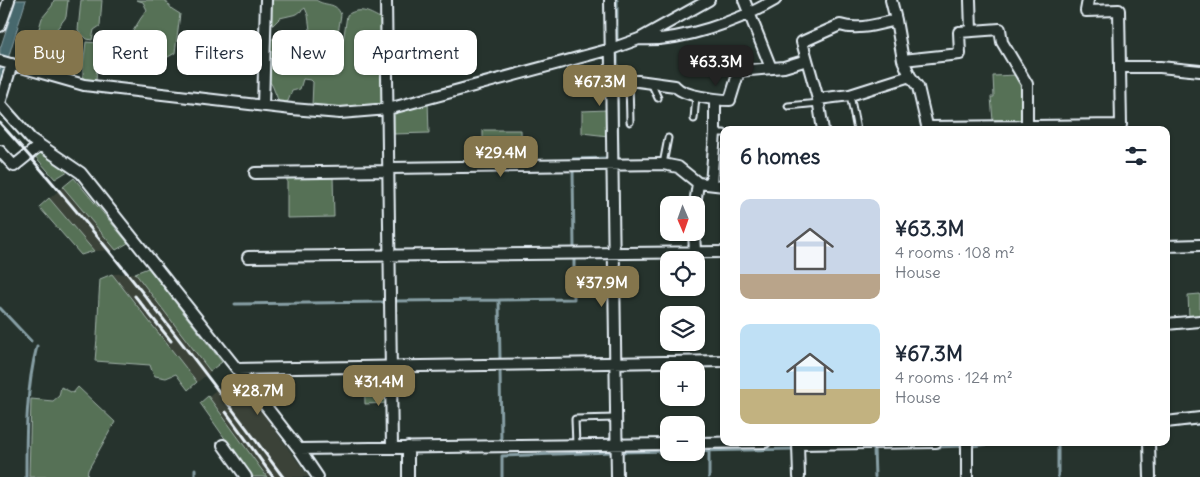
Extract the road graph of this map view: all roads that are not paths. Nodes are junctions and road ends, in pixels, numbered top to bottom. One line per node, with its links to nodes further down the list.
1 (8, 0): 13 (street)
2 (266, 0): 34 (street)
3 (386, 0): 36 (street)
4 (610, 0): 16 (street)
5 (709, 0): 15 (street)
6 (744, 0): 11 (street)
7 (774, 0): 11 (street)
8 (892, 0): 12 (street)
9 (970, 0): 14 (street)
10 (1088, 0): 21 (street)
11 (750, 13): 15 (street); 22 (street)
12 (896, 20): 17 (street); 18 (street)
13 (0, 26)
14 (971, 31): 18 (street); 42 (street)
15 (639, 39): 16 (street)
16 (611, 49): 25 (street); 36 (street)
17 (807, 60): 22 (street); 32 (street)
18 (902, 60): 24 (street)
19 (0, 61): 20 (street)
20 (12, 64): 33 (street); 34 (street)
21 (1120, 67): 23 (street); 43 (street)
22 (771, 68): 31 (street)
23 (1200, 70)
24 (910, 76): 29 (street); 41 (street)
25 (612, 81): 26 (street); 48 (street)
26 (629, 81): 27 (street); 38 (lane)
27 (651, 82): 28 (street); 30 (lane)
28 (696, 95): 31 (street); 37 (lane)
29 (850, 95): 32 (street); 40 (lane)
30 (658, 98)
31 (715, 100): 44 (street)
32 (819, 101): 35 (lane); 39 (street)
33 (0, 103): 46 (street)
34 (263, 106): 36 (street)
35 (788, 106)
36 (388, 109): 50 (street)
37 (694, 119)
38 (630, 122)
39 (822, 126)
40 (856, 126)
41 (927, 126)
42 (1027, 126)
43 (1121, 126)
44 (720, 133): 53 (street)
45 (668, 138): 49 (lane)
46 (40, 145): 47 (street); 69 (street)
47 (0, 151)
48 (613, 164): 49 (street); 50 (street); 61 (street)
49 (663, 164): 52 (street)
50 (388, 169): 51 (street); 62 (street)
51 (255, 173)
52 (698, 183): 53 (street); 55 (street)
53 (711, 184): 54 (street)
54 (720, 185)
55 (696, 196)
56 (1200, 245): 57 (street)
57 (1170, 246)
58 (660, 252): 61 (street)
59 (705, 252): 60 (street)
60 (720, 252)
61 (614, 253): 62 (street); 67 (street)
62 (390, 256): 63 (street); 68 (street)
63 (248, 257)
64 (1200, 321): 65 (street)
65 (1170, 324)
66 (720, 361): 67 (street)
67 (615, 363): 68 (street); 70 (street)
68 (391, 366): 69 (street); 83 (street)
69 (237, 369): 84 (street)
70 (616, 418): 75 (street); 78 (lane)
71 (1200, 418): 72 (street)
72 (1170, 422)
73 (705, 443): 74 (street)
74 (720, 443)
75 (616, 444): 76 (street); 78 (street); 88 (street)
76 (660, 444)
77 (223, 445): 85 (street)
78 (576, 445): 82 (street)
79 (797, 446): 89 (street)
80 (967, 446): 90 (street)
81 (1149, 446): 91 (street)
82 (408, 447): 83 (street); 87 (street)
83 (392, 448): 84 (street)
84 (299, 449): 86 (street)
85 (246, 477)
86 (318, 477)
87 (408, 477)
88 (616, 477)
89 (799, 477)
90 (967, 477)
91 (1150, 477)

